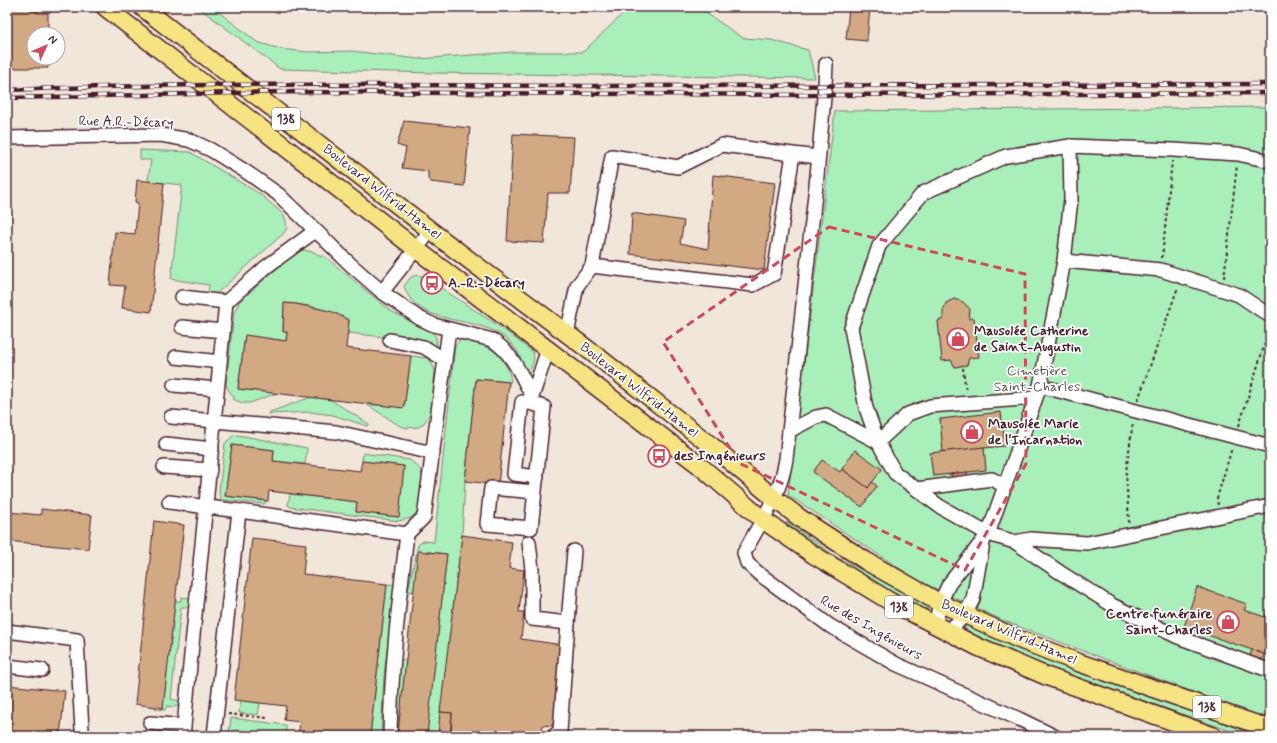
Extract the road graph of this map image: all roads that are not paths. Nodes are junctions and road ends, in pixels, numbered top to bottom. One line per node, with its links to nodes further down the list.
1 (105, 7): 11 (main road, Boulevard Wilfrid-Hamel / 138)
2 (142, 7): 9 (main road, Boulevard Wilfrid-Hamel / 138)
3 (826, 64): 7 (street, Rue des Ingénieurs)
4 (7, 138): 10 (street, Rue A.R.-Décary)
5 (1070, 146): 8 (street); 12 (street); 34 (street)
6 (793, 154): 7 (street); 13 (street); 13 (street)
7 (818, 157): 33 (street, Rue des Ingénieurs)
8 (1270, 161)
9 (431, 230): 11 (street); 21 (main road, Boulevard Wilfrid-Hamel / 138)
10 (315, 231): 14 (street, Rue A.R.-Décary); 16 (street)
11 (416, 249): 14 (street); 23 (main road, Boulevard Wilfrid-Hamel / 138)
12 (1064, 261): 17 (street); 29 (street)
13 (592, 266): 21 (street)
14 (382, 292): 19 (street, Rue A.R.-Décary)
15 (182, 297): 16 (street)
16 (226, 302): 20 (street)
17 (1270, 316)
18 (182, 327): 20 (street)
19 (449, 329): 25 (street); 30 (street, Rue A.R.-Décary)
20 (224, 331): 26 (street)
21 (567, 334): 45 (main road, Boulevard Wilfrid-Hamel / 138)
22 (390, 340): 25 (street)
23 (548, 349): 30 (street); 50 (main road, Boulevard Wilfrid-Hamel / 138)
24 (176, 357): 26 (street)
25 (445, 360): 38 (street)
26 (220, 362): 28 (street)
27 (174, 385): 28 (street)
28 (217, 389): 32 (street)
29 (1037, 392): 34 (street); 36 (street); 42 (street)
30 (531, 399): 41 (street); 41 (street)
31 (171, 417): 32 (street)
32 (214, 421): 37 (street); 38 (street)
33 (790, 431): 34 (street); 45 (street, Rue des Ingénieurs)
34 (878, 442): 43 (street)
35 (166, 444): 37 (street)
36 (1270, 446)
37 (212, 449): 40 (street)
38 (433, 453): 51 (street)
39 (164, 468): 40 (street)
40 (210, 470): 47 (street)
41 (537, 478): 44 (street)
42 (1005, 486): 43 (street); 53 (street)
43 (917, 489): 53 (street)
44 (535, 492): 52 (street); 52 (street)
45 (775, 499): 50 (street, Rue des Ingénieurs); 56 (main road, Boulevard Wilfrid-Hamel / 138)
46 (169, 502): 47 (street)
47 (206, 506): 49 (street); 66 (street)
48 (1270, 506): 54 (street)
49 (239, 511): 51 (street); 68 (street)
50 (763, 520): 59 (main road, Boulevard Wilfrid-Hamel / 138); 71 (street, Rue des Ingénieurs)
51 (407, 534): 69 (street)
52 (530, 534): 58 (street)
53 (986, 538): 54 (street); 56 (street); 57 (street)
54 (1015, 542): 62 (street)
55 (574, 551): 58 (street)
56 (940, 602): 57 (main road, Boulevard Wilfrid-Hamel / 138); 59 (street)
57 (965, 615): 59 (street); 65 (main road, Boulevard Wilfrid-Hamel / 138)
58 (568, 622): 70 (street)
59 (942, 629): 72 (main road, Boulevard Wilfrid-Hamel / 138)
60 (7, 631): 67 (street)
61 (7, 666): 63 (street)
62 (1270, 669)
63 (42, 670)
64 (150, 723): 66 (street)
65 (1270, 729)
66 (184, 731)
67 (82, 736)
68 (214, 736)
69 (390, 736)
70 (554, 736)
71 (1054, 736)
72 (1213, 736)

